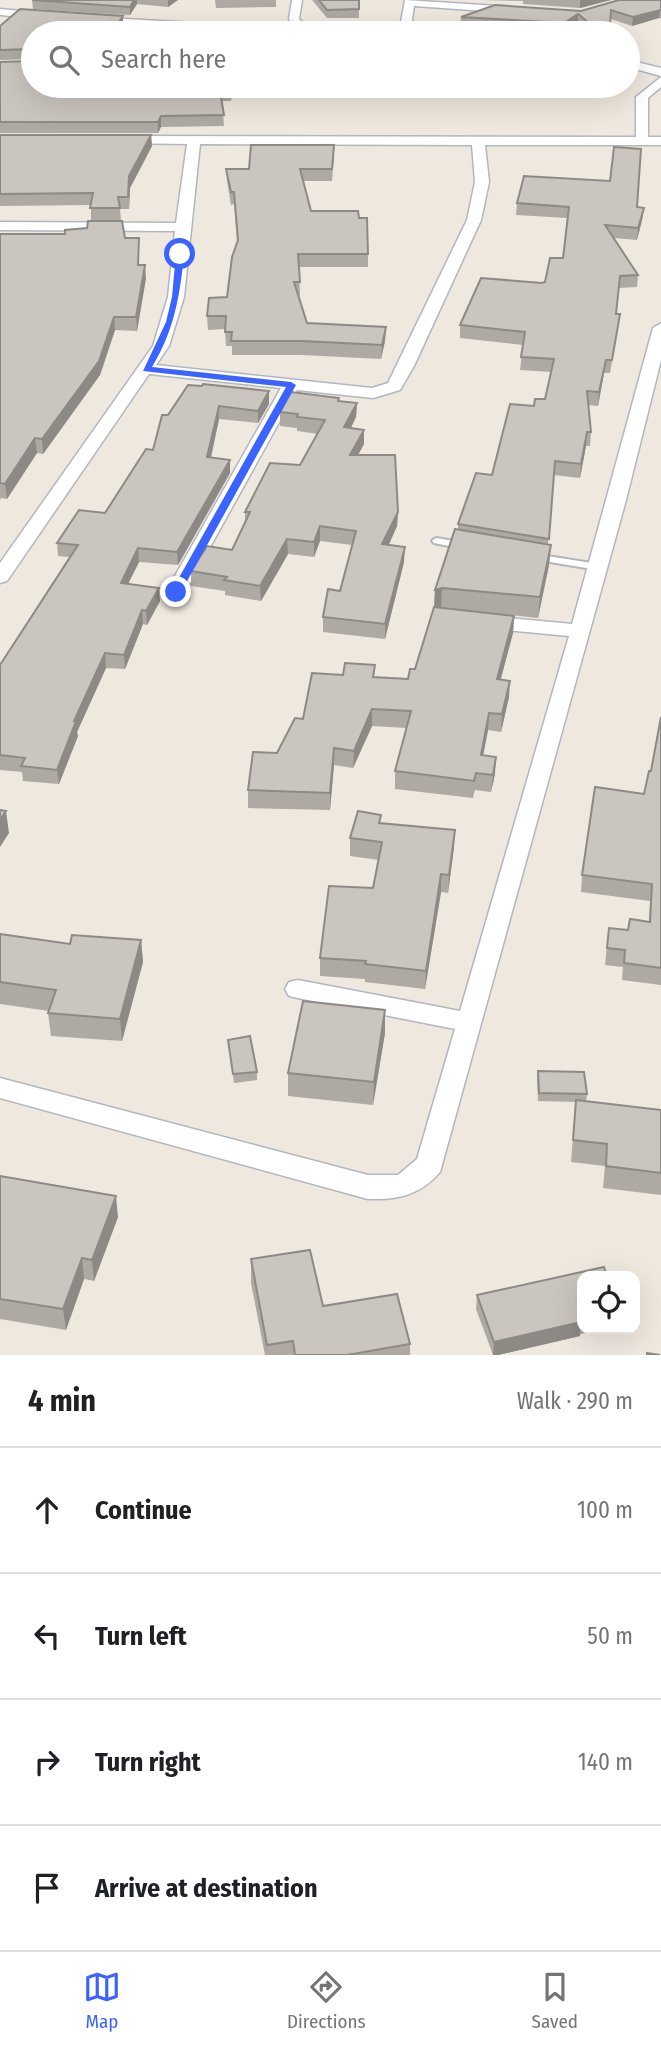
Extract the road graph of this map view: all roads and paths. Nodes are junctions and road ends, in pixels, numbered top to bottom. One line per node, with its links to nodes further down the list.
1 (297, 0): 9 (street)
2 (410, 1): 3 (street); 10 (street)
3 (514, 5): 4 (street)
4 (526, 11)
5 (0, 12): 6 (street)
6 (53, 16)
7 (80, 19): 8 (street)
8 (113, 21)
9 (295, 21)
10 (406, 21)
11 (640, 67): 12 (street)
12 (659, 69)
13 (661, 81): 17 (street)
14 (111, 139): 15 (street)
15 (194, 140): 16 (street); 20 (street)
16 (478, 140): 17 (street); 23 (street)
17 (642, 140): 18 (street)
18 (661, 141)
19 (0, 226): 20 (street)
20 (182, 228): 22 (street)
21 (661, 328): 27 (street)
22 (146, 369): 23 (street); 28 (street)
23 (291, 385): 29 (street)
24 (437, 541): 25 (lane)
25 (477, 548)
26 (517, 554): 27 (lane)
27 (598, 567): 31 (street)
28 (0, 576)
29 (176, 592)
30 (469, 620): 31 (street)
31 (580, 631): 33 (street)
32 (298, 989): 33 (street)
33 (470, 1022): 34 (street)
34 (0, 1088)

